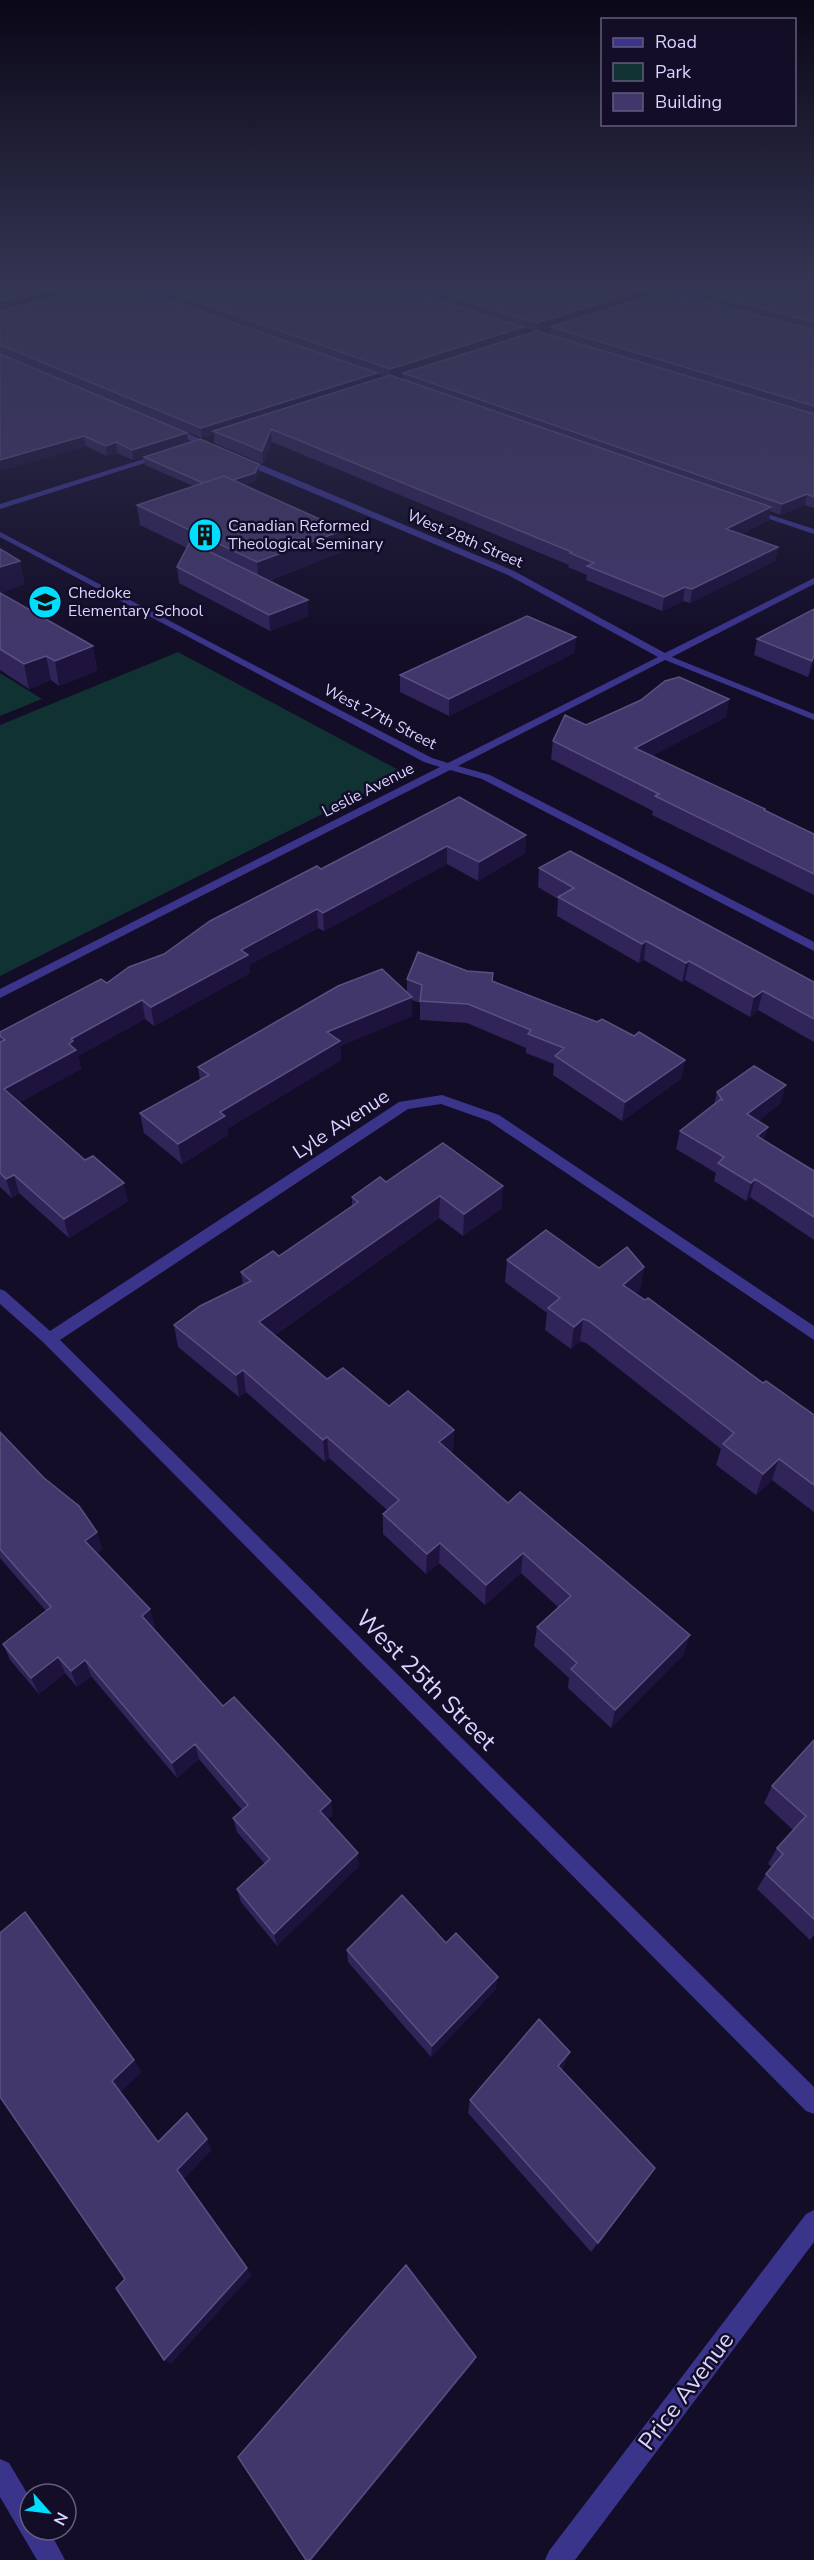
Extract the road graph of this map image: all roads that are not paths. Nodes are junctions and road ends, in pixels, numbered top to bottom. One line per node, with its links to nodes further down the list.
1 (160, 425): 3 (street)
2 (215, 440): 3 (street)
3 (203, 443): 4 (street); 5 (street)
4 (192, 447)
5 (224, 452)
6 (169, 454): 8 (street)
7 (234, 456): 13 (street, West 28th Street)
8 (0, 507)
9 (746, 508): 10 (street)
10 (814, 532)
11 (0, 534): 15 (street, West 27th Street)
12 (814, 581): 13 (street, Leslie Avenue)
13 (665, 657): 14 (street, West 28th Street); 15 (street, Leslie Avenue)
14 (814, 717)
15 (448, 766): 16 (street, West 27th Street); 17 (street, Leslie Avenue)
16 (814, 947)
17 (0, 994)
18 (0, 1295): 20 (street, West 25th Street)
19 (814, 1335): 20 (street, Lyle Avenue)
20 (49, 1339): 21 (street, West 25th Street)
21 (814, 2103)
22 (814, 2222): 27 (street, Price Avenue)
23 (0, 2472): 24 (street)
24 (18, 2503)
25 (41, 2542): 26 (street)
26 (52, 2560)
27 (558, 2560)

